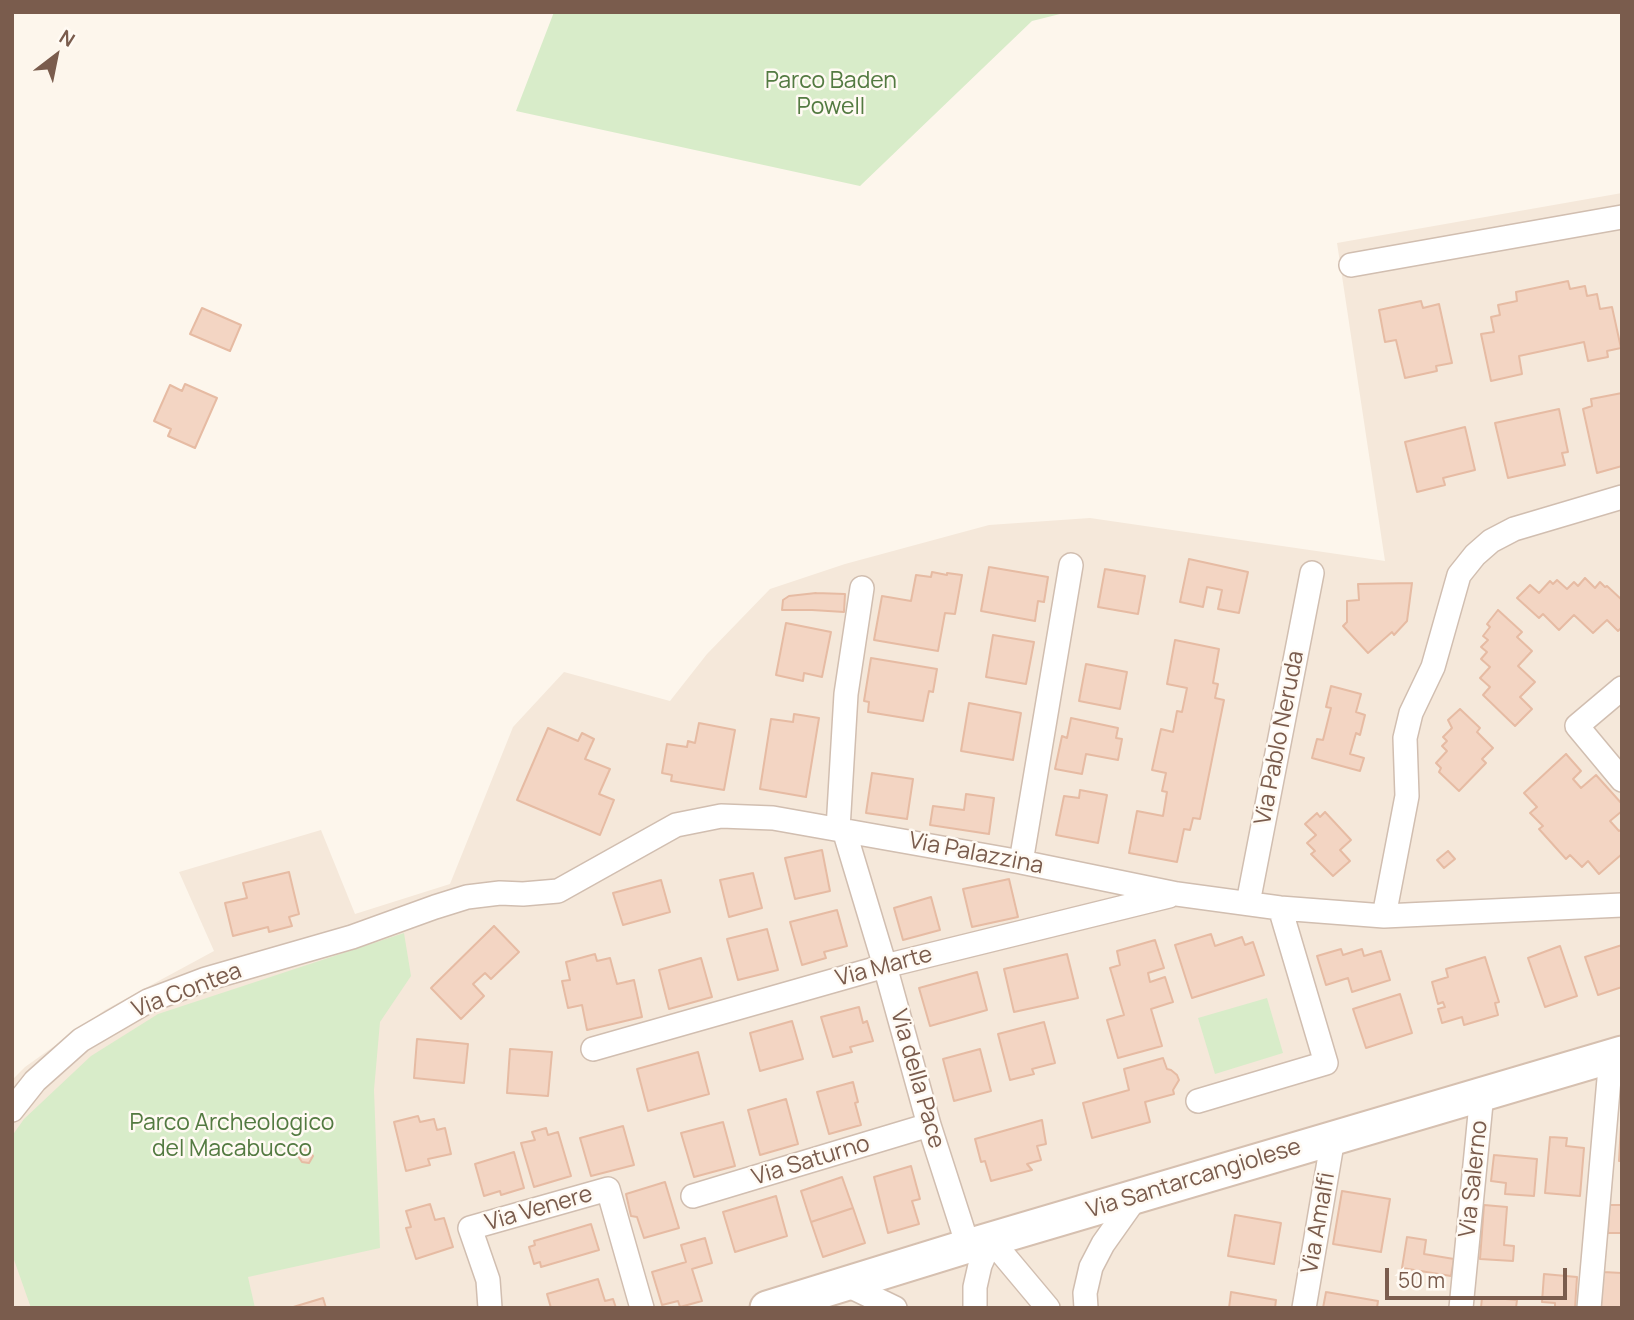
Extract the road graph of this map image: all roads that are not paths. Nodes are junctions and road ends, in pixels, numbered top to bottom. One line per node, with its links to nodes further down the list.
1 (1622, 217): 2 (street)
2 (1350, 265)
3 (1622, 497): 15 (street)
4 (1071, 565): 10 (street)
5 (1312, 573): 12 (street, Via Pablo Neruda)
6 (862, 588): 9 (street)
7 (1622, 688): 8 (street)
8 (1622, 780)
9 (841, 829): 10 (street, Via Palazzina); 16 (street, Via Palazzina); 17 (street, Via della Pace)
10 (1021, 862): 11 (street, Via Palazzina)
11 (1177, 894): 12 (street, Via Palazzina); 17 (street, Via Marte)
12 (1248, 903): 14 (street, Via Palazzina)
13 (1622, 905): 15 (street, Via Palazzina)
14 (1280, 908): 15 (street, Via Palazzina); 21 (street)
15 (1384, 916)
16 (352, 937): 22 (street, Via Contea)
17 (885, 966): 18 (street, Via Marte); 23 (street, Via della Pace)
18 (593, 1049)
19 (1617, 1054): 20 (main road, Via Santarcangiolese); 38 (street)
20 (1482, 1093): 24 (main road, Via Santarcangiolese); 37 (street, Via Salerno)
21 (1198, 1101)
22 (12, 1110)
23 (929, 1125): 25 (street, Via Saturno); 27 (street, Via della Pace)
24 (1333, 1138): 26 (main road, Via Santarcangiolese); 36 (street, Via Amalfi)
25 (692, 1196)
26 (1137, 1196): 27 (main road, Via Santarcangiolese); 35 (street)
27 (979, 1243): 28 (main road, Via Santarcangiolese); 33 (street); 34 (street)
28 (845, 1284): 31 (main road, Via Santarcangiolese); 32 (street)
29 (490, 1308): 30 (street, Via Venere)
30 (642, 1308)
31 (767, 1308)
32 (895, 1308)
33 (975, 1308)
34 (1048, 1308)
35 (1086, 1308)
36 (1304, 1308)
37 (1461, 1308)
38 (1589, 1308)

